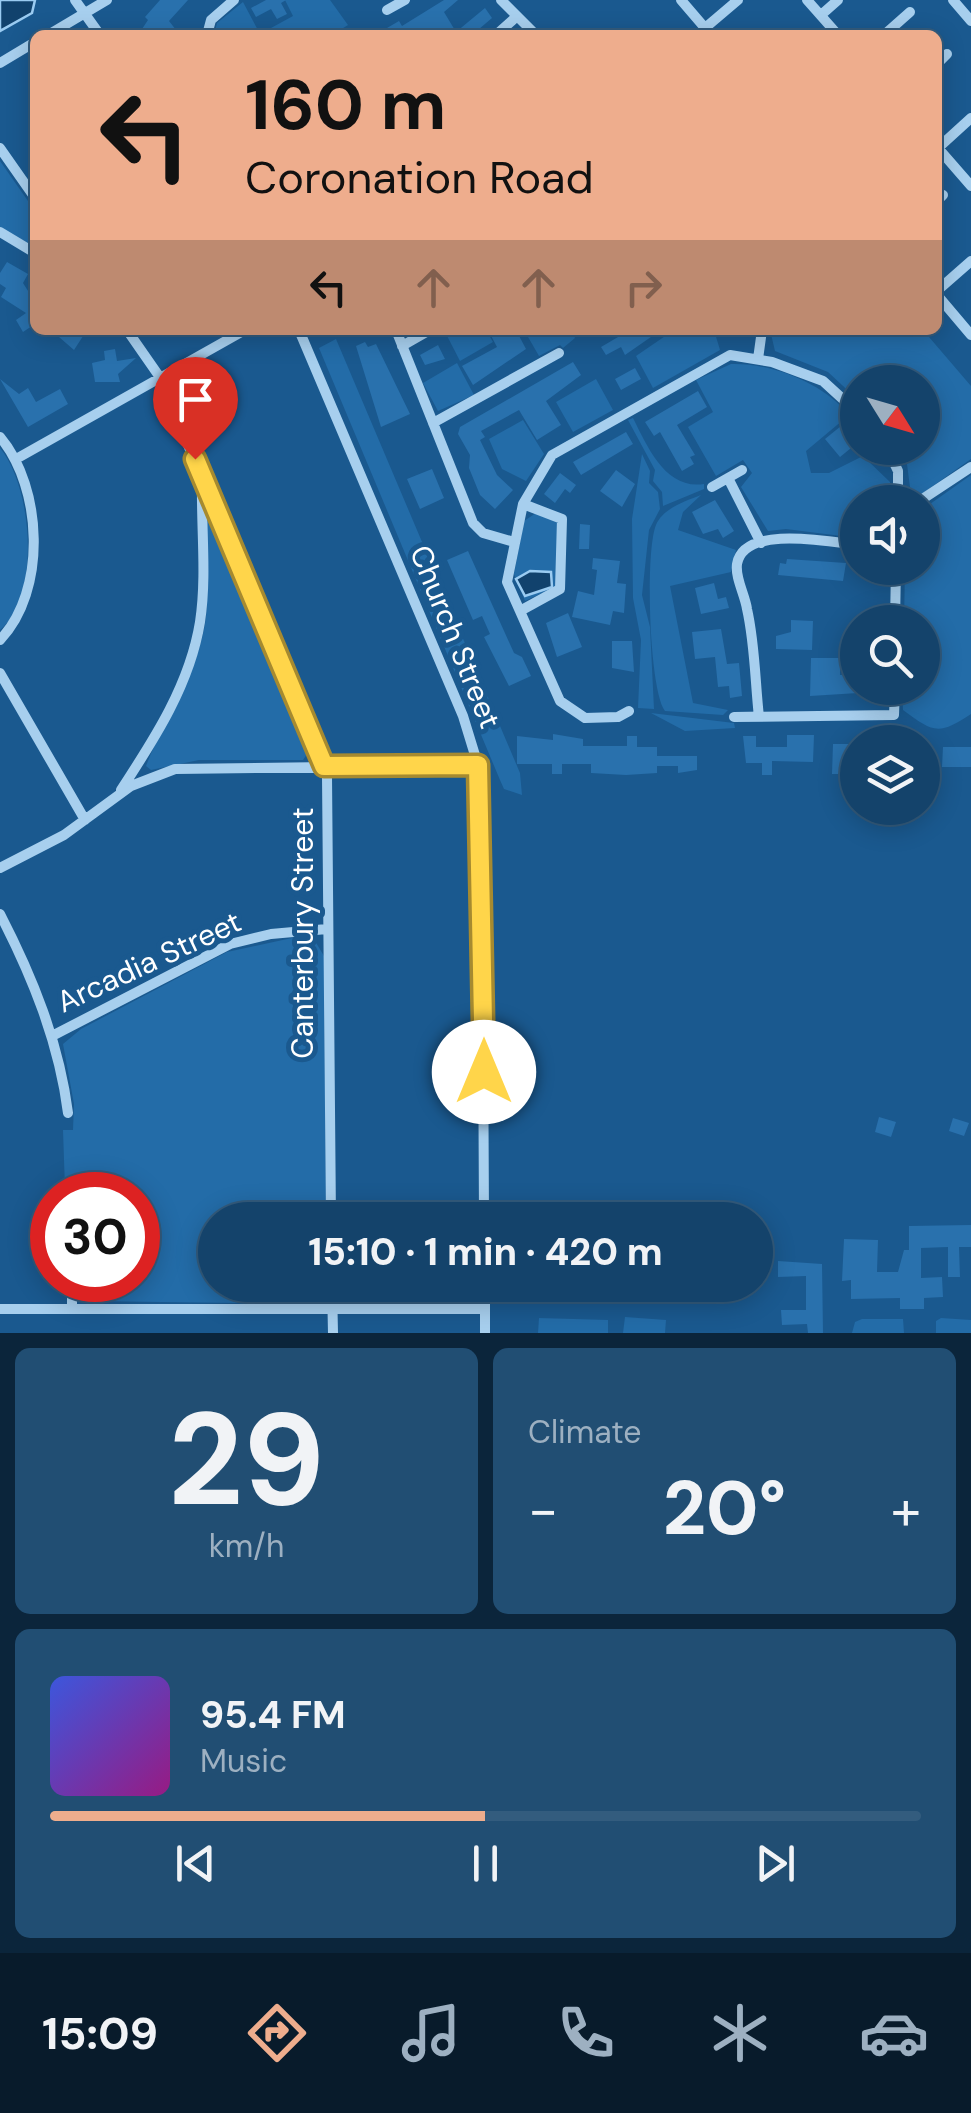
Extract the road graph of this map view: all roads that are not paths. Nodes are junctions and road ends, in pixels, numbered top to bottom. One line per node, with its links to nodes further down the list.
1 (75, 0): 13 (street)
2 (107, 0): 13 (street)
3 (234, 0): 19 (street)
4 (405, 0): 11 (street)
5 (500, 0): 15 (street)
6 (681, 0): 22 (street)
7 (738, 0): 23 (street)
8 (807, 0): 14 (street)
9 (838, 0): 14 (street)
10 (953, 0): 16 (street)
11 (387, 10)
12 (910, 12): 25 (street)
13 (85, 13): 17 (street); 18 (street)
14 (821, 15): 24 (street)
15 (515, 18): 20 (street); 21 (street)
16 (971, 21)
17 (56, 30)
18 (97, 30)
19 (208, 30)
20 (502, 30)
21 (530, 30)
22 (706, 30)
23 (710, 30)
24 (834, 30)
25 (890, 30)
26 (30, 45): 29 (street)
27 (948, 54): 28 (street)
28 (942, 59)
29 (0, 63)
30 (971, 118): 31 (street)
31 (942, 144)
32 (0, 148): 35 (street)
33 (942, 153): 34 (street)
34 (971, 186)
35 (30, 191)
36 (0, 232): 37 (street)
37 (30, 250)
38 (971, 261): 39 (street)
39 (942, 289)
40 (942, 298): 47 (street)
41 (131, 335): 51 (street, Canterbury Street)
42 (237, 335): 51 (street)
43 (302, 335): 73 (street, Church Street)
44 (398, 335): 48 (street)
45 (421, 335): 48 (street)
46 (761, 335): 50 (street)
47 (971, 335)
48 (402, 346): 53 (street)
49 (560, 353): 53 (street)
50 (758, 359): 52 (street); 62 (street)
51 (160, 376): 55 (street); 59 (street, Canterbury Street)
52 (840, 396)
53 (433, 423): 63 (street)
54 (0, 437): 55 (street)
55 (16, 459): 67 (street)
56 (971, 466): 61 (street)
57 (742, 470): 58 (street)
58 (728, 478): 60 (street); 64 (street)
59 (202, 479): 74 (street, Canterbury Street); 75 (street)
60 (712, 486)
61 (940, 487)
62 (523, 504): 63 (street); 66 (street)
63 (514, 542): 66 (street)
64 (761, 543): 65 (street); 72 (street)
65 (840, 543)
66 (520, 611): 70 (street)
67 (0, 640)
68 (0, 672): 76 (street)
69 (894, 705): 72 (street)
70 (629, 711)
71 (734, 717): 72 (street)
72 (759, 717)
73 (478, 765): 74 (street); 83 (street, Church Street)
74 (324, 766): 75 (street); 79 (street, Canterbury Street)
75 (118, 795): 76 (street)
76 (85, 820): 77 (street)
77 (0, 868)
78 (0, 914): 80 (street)
79 (327, 930): 80 (street, Arcadia Street); 82 (street, Canterbury Street)
80 (52, 1036): 81 (street)
81 (68, 1112)
82 (331, 1202)
83 (484, 1202)
84 (72, 1302): 87 (street)
85 (332, 1302): 89 (street)
86 (485, 1302): 90 (street)
87 (72, 1307): 88 (street); 89 (street)
88 (0, 1309)
89 (332, 1309): 90 (street); 91 (street)
90 (485, 1310): 92 (street)
91 (333, 1333)
92 (485, 1333)

